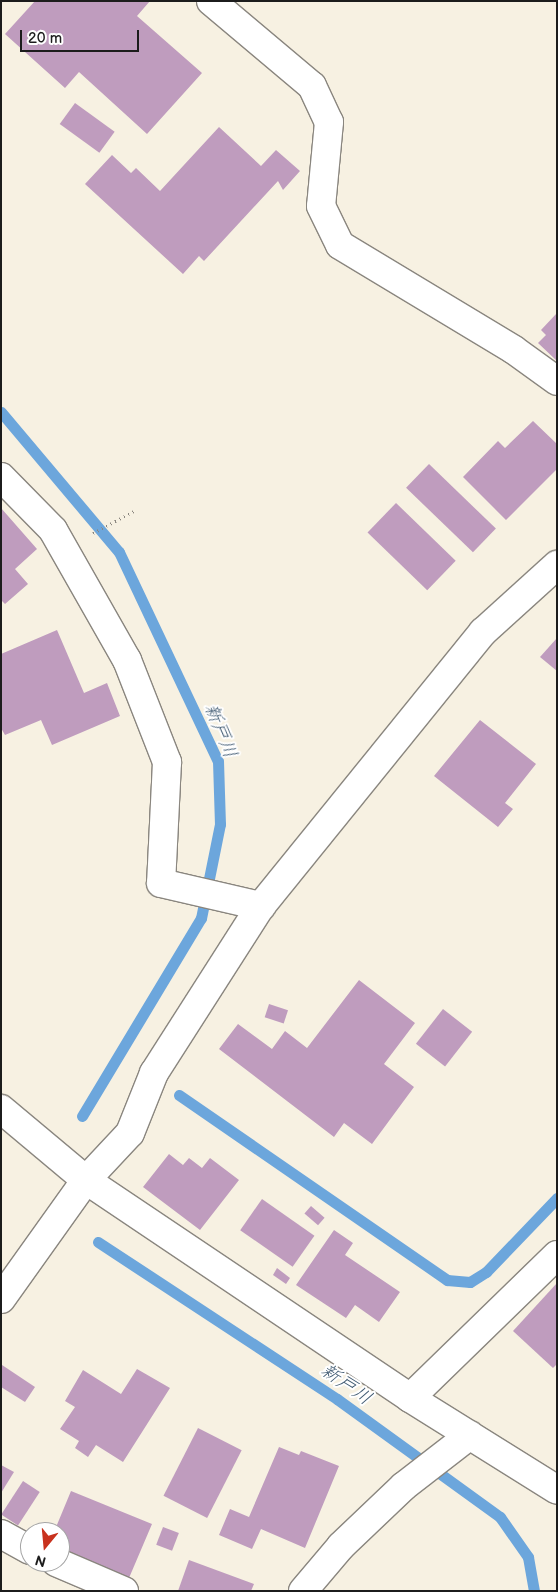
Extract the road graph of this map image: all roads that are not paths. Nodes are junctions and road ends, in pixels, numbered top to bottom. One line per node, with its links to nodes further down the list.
1 (211, 1): 2 (street)
2 (557, 381)
3 (1, 477): 5 (street)
4 (557, 565): 5 (street)
5 (249, 904): 7 (street)
6 (1, 1109): 7 (street)
7 (86, 1180): 9 (street); 10 (street)
8 (557, 1255): 10 (street)
9 (1, 1299)
10 (410, 1398): 11 (street)
11 (470, 1435): 12 (street); 17 (street)
12 (557, 1490)
13 (1, 1534): 14 (street)
14 (20, 1544)
15 (70, 1568): 16 (street)
16 (124, 1591)
17 (303, 1591)

